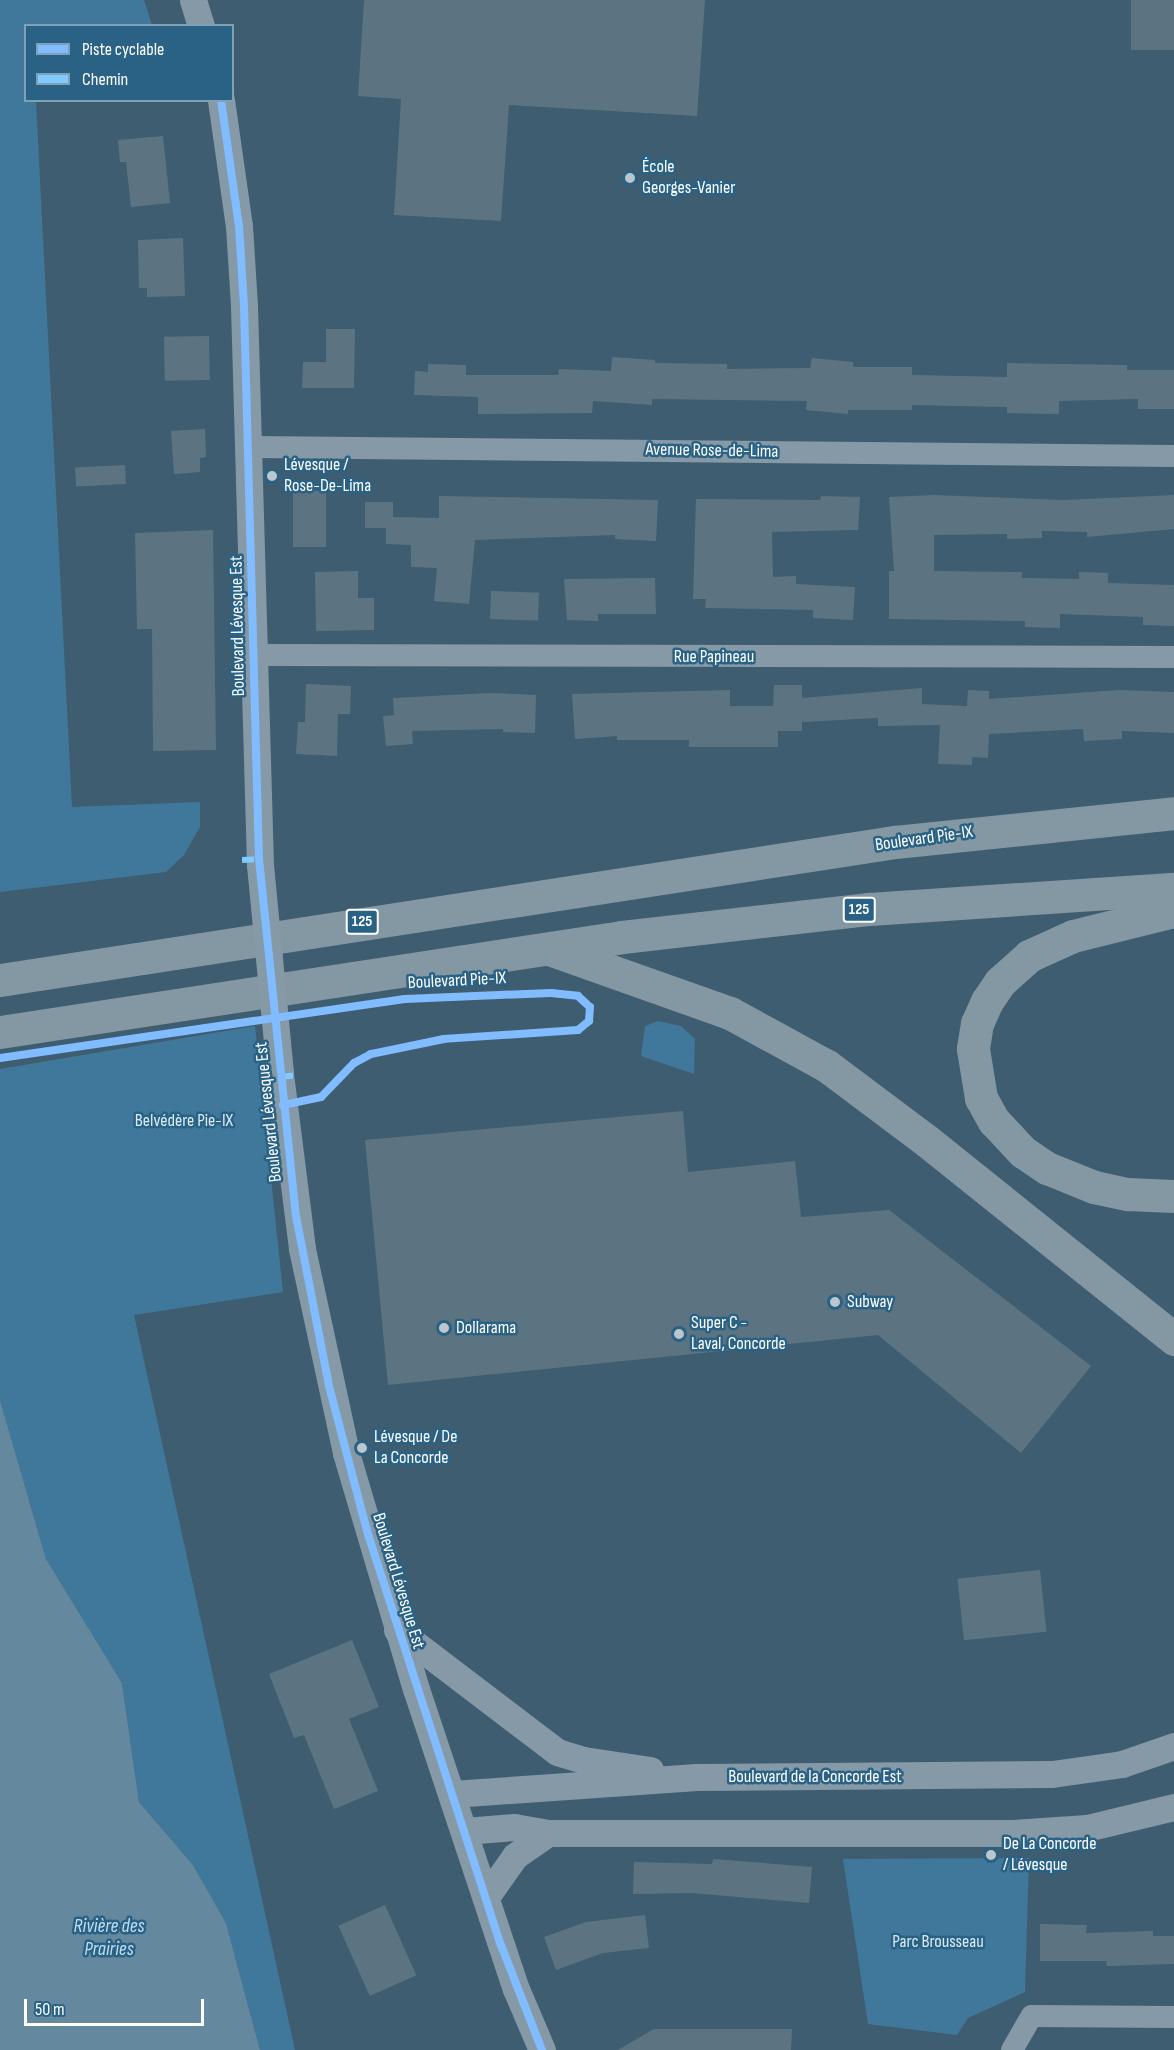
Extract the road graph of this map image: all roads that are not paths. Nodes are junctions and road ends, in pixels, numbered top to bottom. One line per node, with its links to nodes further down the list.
1 (194, 0): 2 (street)
2 (200, 24)
3 (221, 102): 4 (street, Boulevard Lévesque Est)
4 (250, 447): 5 (street, Avenue Rose-de-Lima); 6 (street, Boulevard Lévesque Est)
5 (1174, 456)
6 (253, 655): 7 (street, Rue Papineau); 18 (street, Boulevard Lévesque Est, bridge)
7 (1174, 657)
8 (1174, 803): 10 (highway)
9 (1174, 813): 10 (highway, Boulevard Pie-IX / 125)
10 (1113, 817): 14 (highway, Boulevard Pie-IX / 125)
11 (1174, 889): 13 (highway, Boulevard Pie-IX / 125)
12 (1174, 911): 16 (highway)
13 (545, 948): 15 (highway, Boulevard Pie-IX / 125); 17 (highway)
14 (0, 980)
15 (0, 1032)
16 (1174, 1196)
17 (1174, 1339)
18 (397, 1630): 20 (street); 21 (street, Boulevard Lévesque Est)
19 (1174, 1746): 20 (street, Boulevard de la Concorde Est)
20 (696, 1777): 21 (street, Boulevard de la Concorde Est)
21 (452, 1794): 23 (street, Boulevard Lévesque Est)
22 (1174, 1807): 24 (street)
23 (464, 1831): 24 (street); 25 (street, Boulevard Lévesque Est)
24 (548, 1833): 25 (street)
25 (486, 1897): 27 (street, Boulevard Lévesque Est)
26 (1174, 2017): 28 (street)
27 (542, 2050)
28 (1012, 2050)

